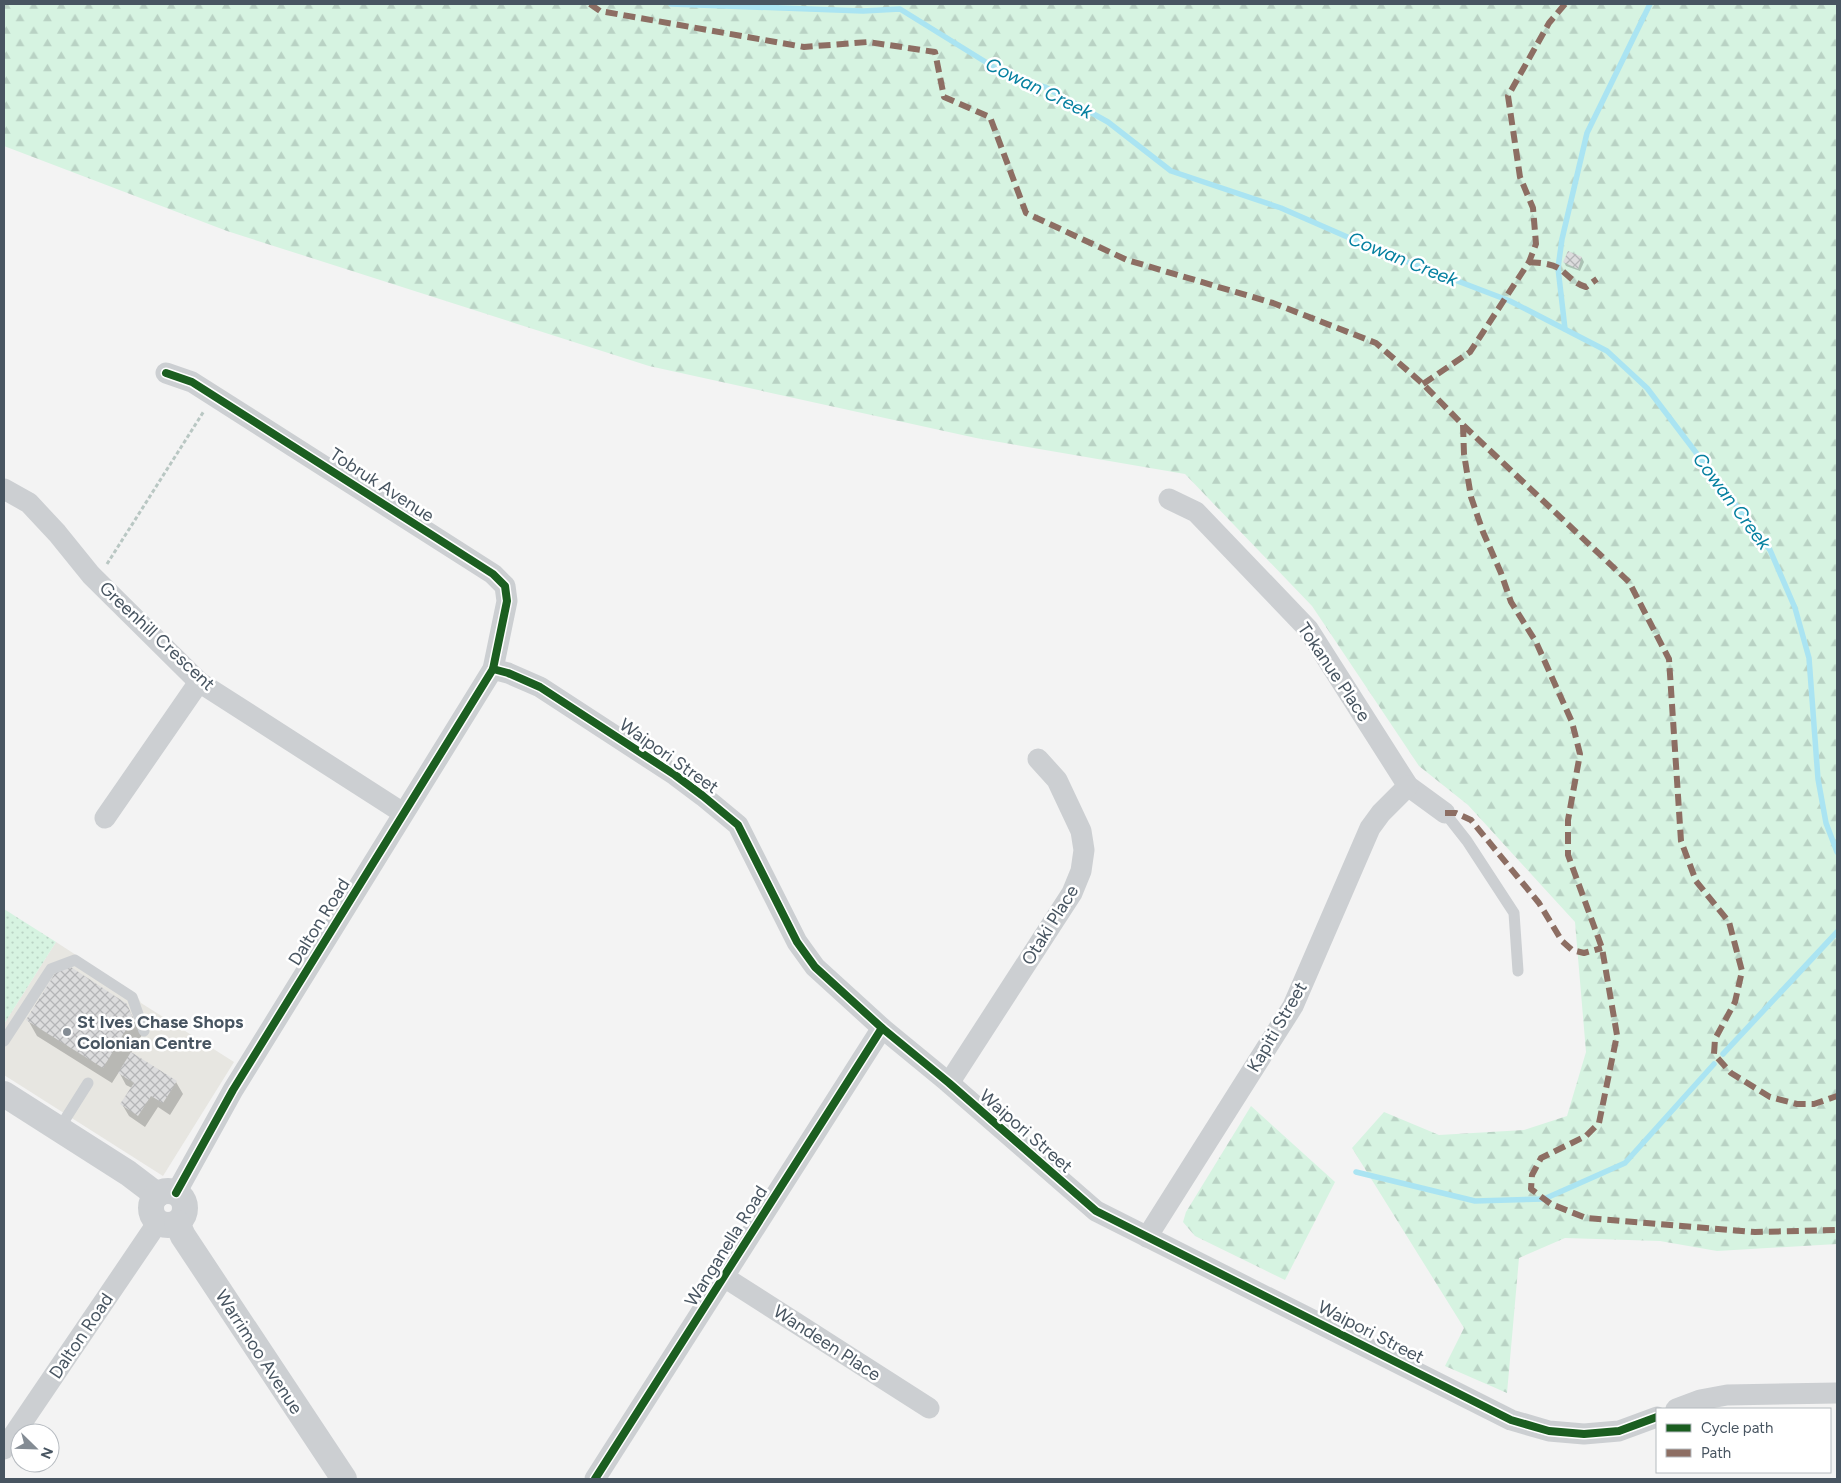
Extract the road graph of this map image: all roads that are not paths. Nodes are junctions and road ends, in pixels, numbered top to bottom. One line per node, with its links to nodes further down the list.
1 (166, 373): 4 (street, Tobruk Avenue)
2 (4, 489): 5 (street, Greenhill Crescent)
3 (1169, 499): 7 (street, Tokanue Place)
4 (493, 669): 8 (street, Dalton Road); 12 (street, Waipori Street)
5 (199, 682): 8 (street, Greenhill Crescent); 10 (street)
6 (1038, 759): 16 (street, Otaki Place)
7 (1408, 786): 9 (street, Tokanue Place); 21 (street, Kapiti Street)
8 (403, 813): 19 (street, Dalton Road)
9 (1445, 813): 11 (lane)
10 (106, 818)
11 (1518, 971)
12 (882, 1028): 16 (street, Waipori Street); 22 (street, Wanganella Road)
13 (144, 1031): 14 (lane)
14 (4, 1041)
15 (88, 1083): 18 (lane)
16 (949, 1083): 21 (street, Waipori Street)
17 (4, 1094): 18 (street)
18 (59, 1130): 19 (street)
19 (166, 1194): 20 (street)
20 (167, 1223): 27 (street, Dalton Road); 28 (street, Warrimoo Avenue)
21 (1147, 1237): 26 (street, Waipori Street)
22 (724, 1277): 24 (street, Wandeen Place); 29 (street, Wanganella Road)
23 (1837, 1392): 25 (street)
24 (929, 1408)
25 (1679, 1408)
26 (1656, 1416)
27 (4, 1450)
28 (344, 1479)
29 (595, 1479)

